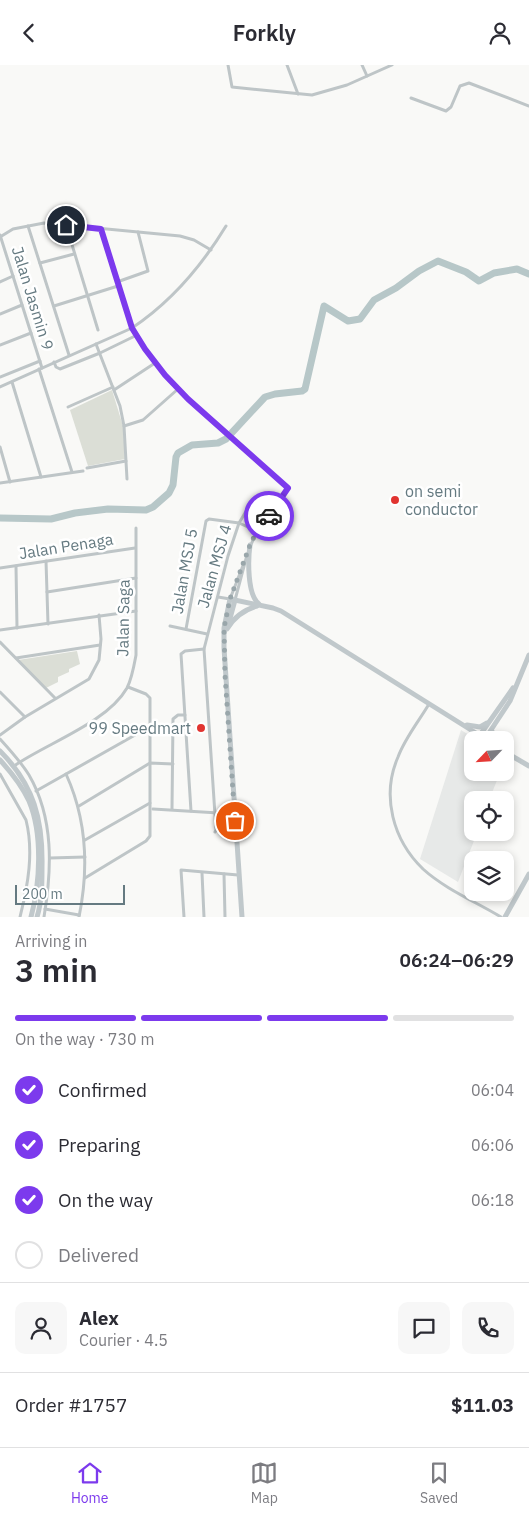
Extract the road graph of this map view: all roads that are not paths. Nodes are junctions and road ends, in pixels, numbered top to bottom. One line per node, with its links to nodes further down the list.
1 (228, 65): 6 (street)
2 (287, 65): 6 (street)
3 (362, 65): 5 (street)
4 (392, 65): 5 (street)
5 (367, 76): 6 (street)
6 (298, 94)
7 (411, 97): 8 (street)
8 (529, 106)
9 (66, 225): 10 (street); 12 (street); 16 (street)
10 (28, 226): 14 (street); 17 (street)
11 (226, 226): 15 (street)
12 (101, 229): 13 (street); 20 (street)
13 (138, 232): 15 (street); 20 (street)
14 (0, 236): 18 (street, Jalan Jasmin 9)
15 (211, 251): 25 (street)
16 (74, 254): 17 (street); 21 (street)
17 (40, 263): 23 (street)
18 (13, 276): 19 (street); 22 (street, Jalan Jasmin 9)
19 (0, 282)
20 (118, 284): 21 (street); 25 (street)
21 (87, 296): 23 (street); 26 (street)
22 (22, 305): 24 (street); 27 (street, Jalan Jasmin 9)
23 (54, 306): 32 (street)
24 (0, 314)
25 (132, 328): 28 (street); 29 (street)
26 (98, 330)
27 (31, 333): 30 (street); 33 (street, Jalan Jasmin 9)
28 (136, 336): 31 (street); 35 (street)
29 (96, 344): 31 (street); 32 (street)
30 (0, 345)
31 (100, 353): 34 (street); 40 (street)
32 (69, 355): 34 (street)
33 (40, 361): 36 (street, Jalan Jasmin 9); 37 (street)
34 (54, 362): 36 (street)
35 (155, 363): 40 (street); 41 (street)
36 (41, 369): 38 (street); 48 (street, Jalan Jasmin 9)
37 (0, 377)
38 (12, 382): 39 (street); 49 (street)
39 (0, 387)
40 (113, 388): 42 (street); 43 (street)
41 (178, 389): 43 (street); 56 (street)
42 (68, 407)
43 (124, 426): 45 (street)
44 (0, 447): 51 (street)
45 (126, 461): 46 (street); 50 (street)
46 (87, 468)
47 (83, 471): 48 (street)
48 (72, 472): 49 (street)
49 (41, 477): 51 (street)
50 (127, 479)
51 (10, 482): 52 (street)
52 (0, 483)
53 (248, 507): 54 (street, Jalan MSJ 4)
54 (239, 523): 56 (street); 64 (street, Jalan MSJ 4); 72 (street, Jalan MSJ 5)
55 (136, 528): 58 (street, Jalan Saga)
56 (257, 531): 57 (street)
57 (250, 545): 65 (street); 66 (street)
58 (136, 548): 59 (street, Jalan Penaga); 62 (street, Jalan Saga)
59 (46, 561): 60 (street, Jalan Penaga); 63 (street)
60 (16, 566): 61 (street, Jalan Penaga); 71 (street)
61 (0, 568)
62 (136, 578): 63 (street); 67 (street, Jalan Saga)
63 (47, 592): 69 (street)
64 (218, 597): 65 (street); 75 (street, Jalan MSJ 4)
65 (233, 600): 66 (street); 73 (street); 76 (street)
66 (260, 605): 73 (street); 86 (street)
67 (136, 611): 68 (street); 83 (street, Jalan Saga)
68 (99, 615): 69 (street); 78 (street)
69 (48, 624): 71 (street)
70 (170, 626): 72 (street)
71 (17, 628): 74 (street)
72 (186, 629): 75 (street)
73 (227, 629): 76 (street)
74 (0, 630)
75 (207, 634): 79 (street, Jalan MSJ 4)
76 (224, 639): 116 (street)
77 (0, 642): 81 (street)
78 (100, 645): 81 (street); 85 (street)
79 (204, 649): 87 (street); 115 (street, Jalan MSJ 4)
80 (529, 655): 82 (street)
81 (16, 658): 85 (street)
82 (519, 680): 89 (street); 90 (street)
83 (128, 687): 92 (street); 102 (street, Jalan Saga)
84 (0, 692): 88 (street)
85 (54, 698): 88 (street)
86 (429, 704): 91 (street); 136 (street)
87 (185, 715): 104 (street); 114 (street)
88 (25, 717): 97 (street)
89 (500, 717): 95 (street); 96 (street)
90 (492, 720): 91 (street); 94 (street)
91 (464, 724): 93 (street)
92 (150, 725): 103 (street); 107 (street)
93 (474, 731)
94 (483, 731)
95 (491, 731)
96 (492, 731)
97 (0, 735)
98 (0, 739): 102 (street)
99 (0, 751): 105 (street)
100 (514, 757): 106 (street)
101 (0, 760): 129 (street)
102 (20, 762): 105 (street, Jalan Saga); 109 (street)
103 (150, 763): 104 (street); 110 (street); 111 (street)
104 (173, 764): 113 (street)
105 (14, 766): 130 (street)
106 (529, 766)
107 (66, 773): 109 (street); 111 (street)
108 (0, 774): 128 (street)
109 (36, 791): 120 (street)
110 (150, 803): 118 (street); 125 (street)
111 (78, 806): 118 (street)
112 (153, 809): 113 (street)
113 (172, 809): 114 (street)
114 (191, 811): 115 (street)
115 (215, 813): 116 (street); 117 (street, Jalan MSJ 4)
116 (234, 814): 124 (street)
117 (215, 832)
118 (85, 840): 119 (street)
119 (85, 857): 120 (street); 125 (street)
120 (50, 858): 126 (street)
121 (202, 872): 122 (street); 132 (street); 133 (street)
122 (224, 874): 124 (street); 134 (street)
123 (529, 874): 137 (street)
124 (238, 875): 135 (street)
125 (85, 878): 127 (street)
126 (45, 909): 127 (street); 131 (street)
127 (79, 916)
128 (20, 917)
129 (31, 917)
130 (37, 917)
131 (44, 917)
132 (184, 917)
133 (204, 917)
134 (225, 917)
135 (242, 917)
136 (501, 917)
137 (506, 917)

